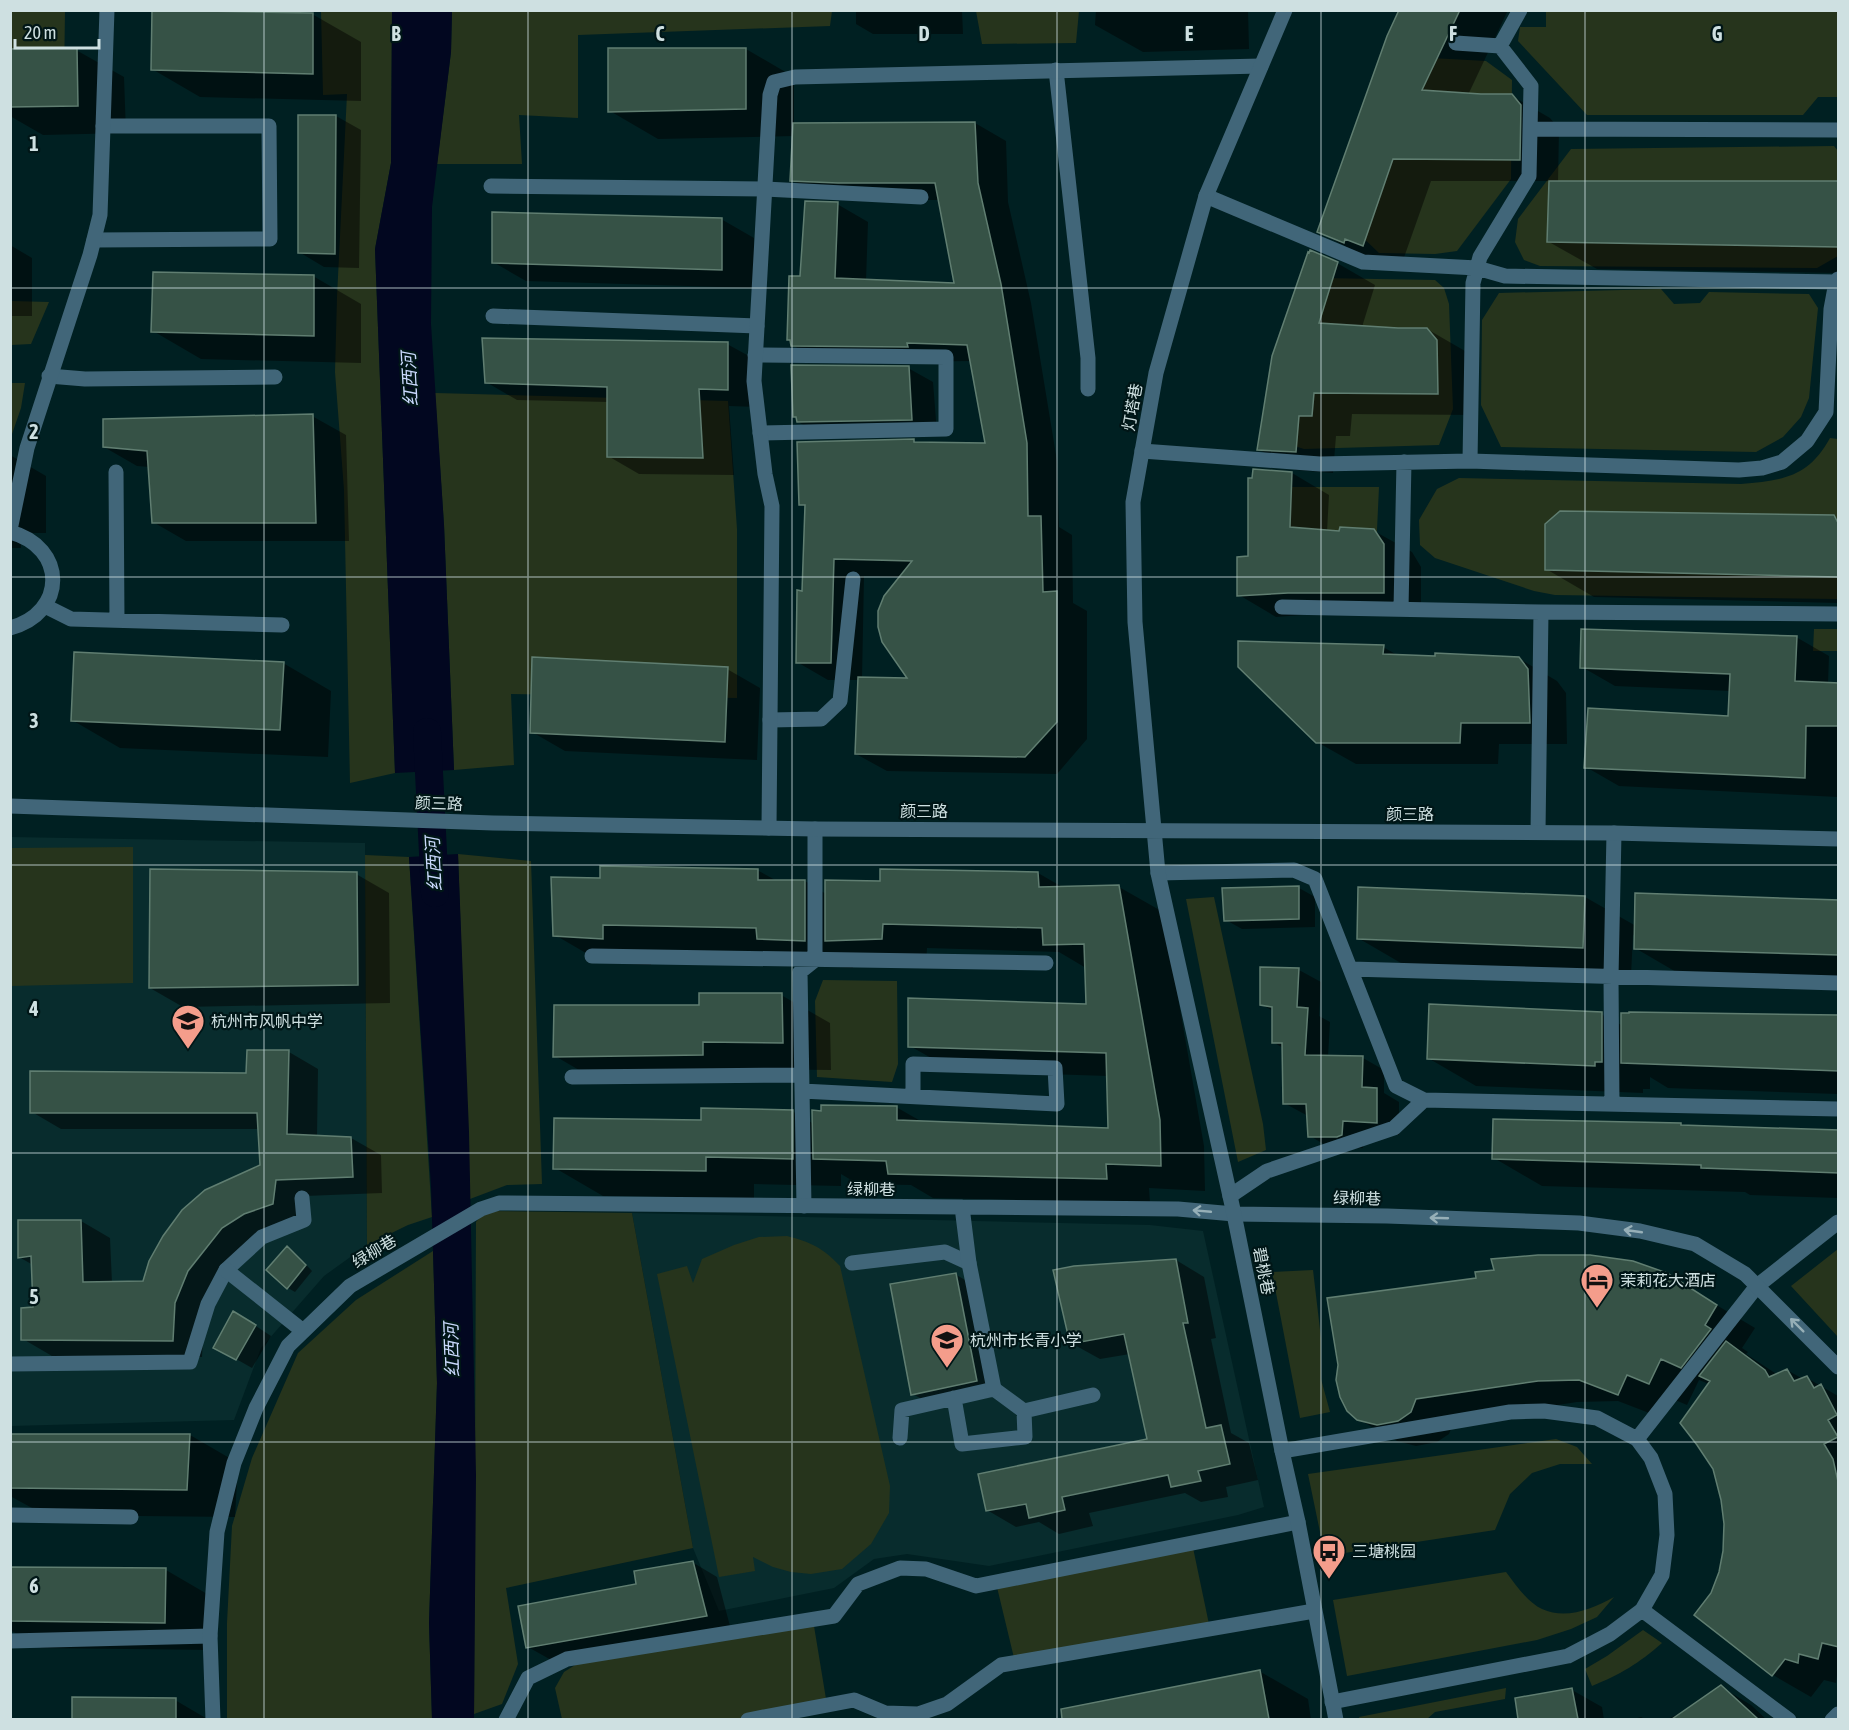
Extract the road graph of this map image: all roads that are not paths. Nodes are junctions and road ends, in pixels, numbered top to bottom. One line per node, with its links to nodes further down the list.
1 (107, 10): 8 (street)
2 (1285, 10): 6 (street, 灯塔巷)
3 (1520, 10): 5 (street)
4 (1456, 43): 5 (street)
5 (1500, 46): 9 (street)
6 (1261, 66): 7 (street); 13 (street, 灯塔巷)
7 (1056, 70): 12 (street); 23 (street)
8 (103, 126): 15 (street); 15 (street)
9 (1530, 129): 10 (street); 16 (street)
10 (1839, 130)
11 (491, 186): 12 (street)
12 (765, 189): 14 (street); 19 (street)
13 (1206, 196): 16 (street); 26 (street, 灯塔巷)
14 (921, 197)
15 (94, 240): 21 (street)
16 (1477, 268): 17 (street); 27 (street)
17 (1837, 280): 24 (street)
18 (494, 316): 19 (street)
19 (757, 327): 20 (street)
20 (755, 355): 25 (street); 25 (street)
21 (49, 376): 22 (street); 30 (street)
22 (275, 377)
23 (1088, 389)
24 (1834, 415): 27 (street)
25 (760, 433): 40 (street)
26 (1142, 451): 28 (street); 44 (street, 灯塔巷)
27 (1470, 461): 28 (street)
28 (1404, 462): 34 (street)
29 (116, 472): 37 (street)
30 (10, 531): 32 (street)
31 (853, 579): 40 (street)
32 (45, 606): 37 (street); 39 (street)
33 (1282, 607): 34 (street)
34 (1401, 609): 35 (street)
35 (1541, 612): 36 (street); 45 (street)
36 (1839, 614)
37 (117, 620): 38 (street)
38 (282, 625)
39 (10, 628)
40 (770, 720): 42 (street)
41 (10, 806): 42 (street, 颜三路)
42 (769, 828): 43 (street, 颜三路)
43 (815, 829): 44 (street, 颜三路); 50 (street)
44 (1154, 830): 45 (street, 颜三路); 48 (street, 碧桃巷)
45 (1538, 832): 46 (street, 颜三路)
46 (1614, 833): 47 (street, 颜三路); 53 (street)
47 (1839, 839)
48 (1158, 873): 52 (street); 62 (street, 碧桃巷)
49 (592, 956): 50 (street)
50 (815, 960): 51 (street); 55 (street)
51 (1046, 963)
52 (1351, 969): 53 (street); 59 (street)
53 (1611, 977): 54 (street); 60 (street)
54 (1839, 983)
55 (801, 1075): 56 (street); 57 (street)
56 (572, 1077)
57 (802, 1091): 58 (street); 64 (street)
58 (913, 1097): 58 (street)
59 (1424, 1100): 60 (street); 62 (street)
60 (1612, 1104): 61 (street)
61 (1839, 1109)
62 (1230, 1196): 66 (street, 碧桃巷)
63 (302, 1198): 70 (street)
64 (804, 1206): 65 (street, 绿柳巷); 72 (street, 绿柳巷)
65 (962, 1207): 66 (street, 绿柳巷, one-way to 65); 69 (street)
66 (1234, 1214): 71 (street, 绿柳巷, one-way to 66); 81 (street, 碧桃巷)
67 (1839, 1222): 71 (street)
68 (852, 1263): 69 (street)
69 (969, 1263): 75 (street)
70 (226, 1270): 72 (street); 73 (street)
71 (1757, 1286): 74 (street, 绿柳巷, one-way to 71); 80 (street)
72 (303, 1331): 87 (street, 绿柳巷)
73 (10, 1364)
74 (1839, 1367)
75 (994, 1389): 77 (street); 78 (street)
76 (1093, 1395): 78 (street)
77 (954, 1398): 78 (street); 79 (street)
78 (1024, 1411)
79 (900, 1438)
80 (1637, 1439): 81 (street); 85 (street)
81 (1282, 1451): 84 (street, 碧桃巷)
82 (10, 1515): 83 (street)
83 (131, 1517)
84 (1298, 1522): 86 (street, 碧桃巷); 93 (street)
85 (1642, 1610): 89 (street); 96 (street)
86 (1314, 1611): 89 (street, 碧桃巷); 90 (street)
87 (210, 1636): 88 (street); 92 (street, 绿柳巷)
88 (10, 1641)
89 (1332, 1702): 95 (street, 碧桃巷)
90 (935, 1714): 94 (street)
91 (1839, 1714): 97 (street)
92 (213, 1719)
93 (506, 1719)
94 (748, 1719)
95 (1336, 1719)
96 (1789, 1719)
97 (1832, 1719)

